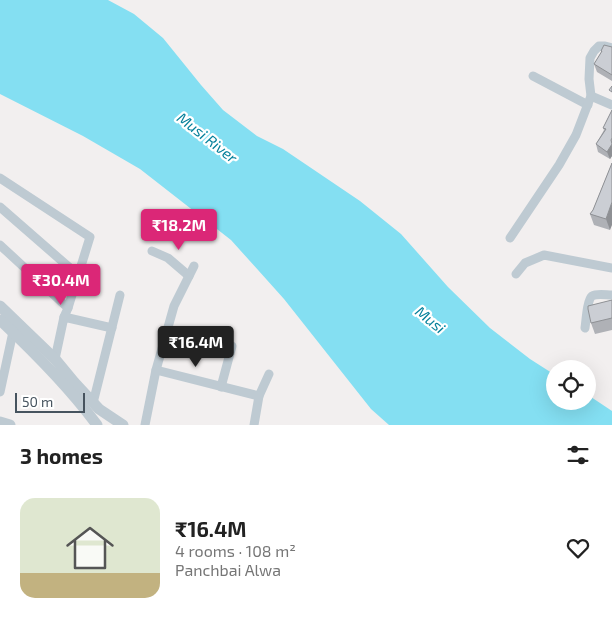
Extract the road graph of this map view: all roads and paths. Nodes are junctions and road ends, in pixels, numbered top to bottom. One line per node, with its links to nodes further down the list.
1 (612, 48): 3 (street)
2 (533, 76): 4 (street)
3 (592, 96): 4 (street); 5 (street)
4 (588, 105): 8 (street)
5 (612, 105)
6 (1, 183): 14 (street)
7 (0, 208): 14 (street)
8 (510, 238)
9 (0, 245): 19 (street)
10 (152, 251): 15 (street)
11 (194, 266): 15 (street)
12 (612, 268): 13 (street)
13 (516, 274)
14 (78, 275): 19 (street)
15 (189, 276): 27 (street)
16 (120, 294): 22 (street)
17 (612, 295): 23 (street)
18 (0, 306): 26 (street)
19 (68, 308): 20 (street)
20 (64, 317): 22 (street); 26 (street)
21 (0, 320): 24 (street)
22 (112, 328): 32 (street)
23 (586, 328)
24 (13, 332): 30 (street); 35 (street)
25 (232, 346): 29 (street)
26 (55, 359): 32 (street)
27 (156, 370): 29 (street); 37 (street)
28 (269, 374): 31 (street)
29 (221, 387): 31 (street)
30 (0, 392)
31 (259, 396): 38 (street)
32 (94, 403): 36 (street)
33 (0, 422): 34 (street)
34 (10, 425)
35 (97, 425)
36 (123, 425)
37 (145, 425)
38 (254, 425)

